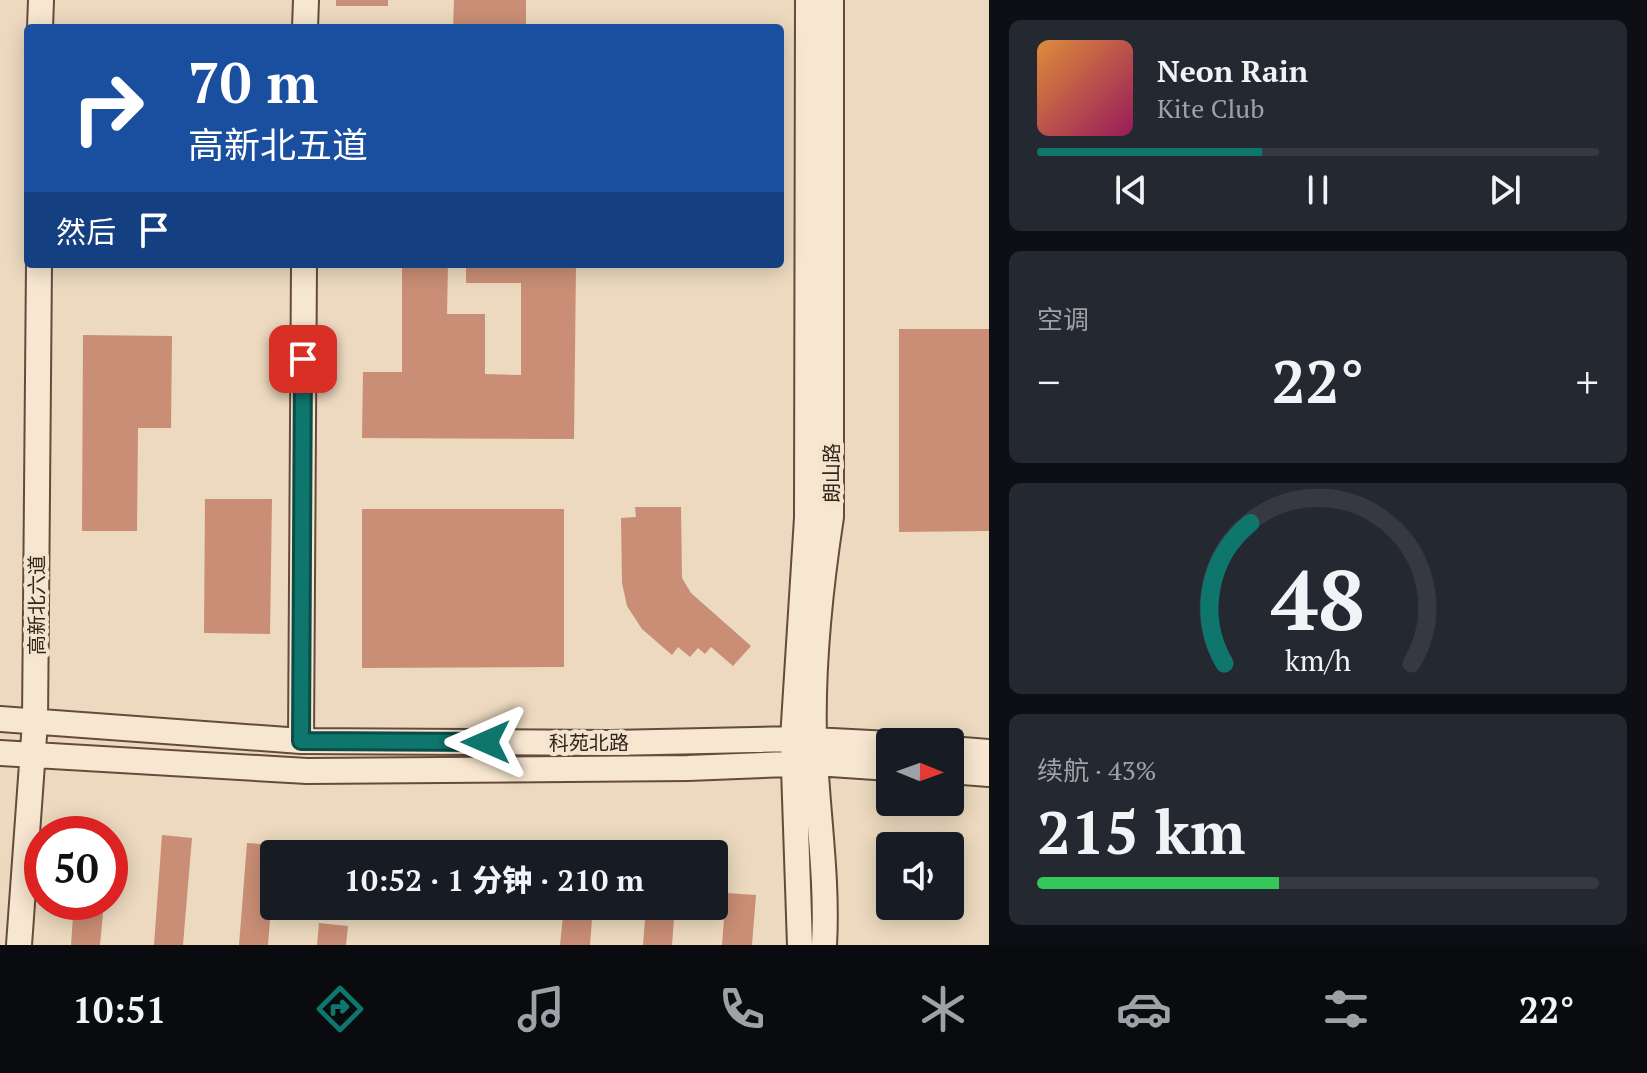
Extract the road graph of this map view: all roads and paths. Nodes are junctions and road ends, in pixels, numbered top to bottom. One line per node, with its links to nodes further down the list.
1 (41, 0): 5 (main road)
2 (306, 0): 6 (main road)
3 (808, 0): 14 (main road, 朗山路)
4 (831, 0): 14 (main road, 朗山路)
5 (40, 24)
6 (305, 24)
7 (39, 268): 10 (main road, 高新北六道)
8 (304, 268): 11 (main road)
9 (0, 719): 10 (main road, 科苑北路)
10 (35, 722): 11 (main road, 科苑北路); 17 (main road, 高新北六道)
11 (301, 741): 14 (main road, 科苑北路)
12 (876, 745): 14 (main road, 科苑北路)
13 (964, 750): 15 (main road)
14 (804, 751): 17 (main road, 科苑北路); 18 (main road, 科苑北路); 22 (main road, 朗山路); 23 (main road, 朗山路)
15 (989, 752)
16 (0, 753): 17 (main road, 科苑北路)
17 (33, 756): 21 (main road, 高新北六道)
18 (876, 765)
19 (964, 772): 20 (main road)
20 (989, 774)
21 (19, 945)
22 (800, 945)
23 (824, 945)

